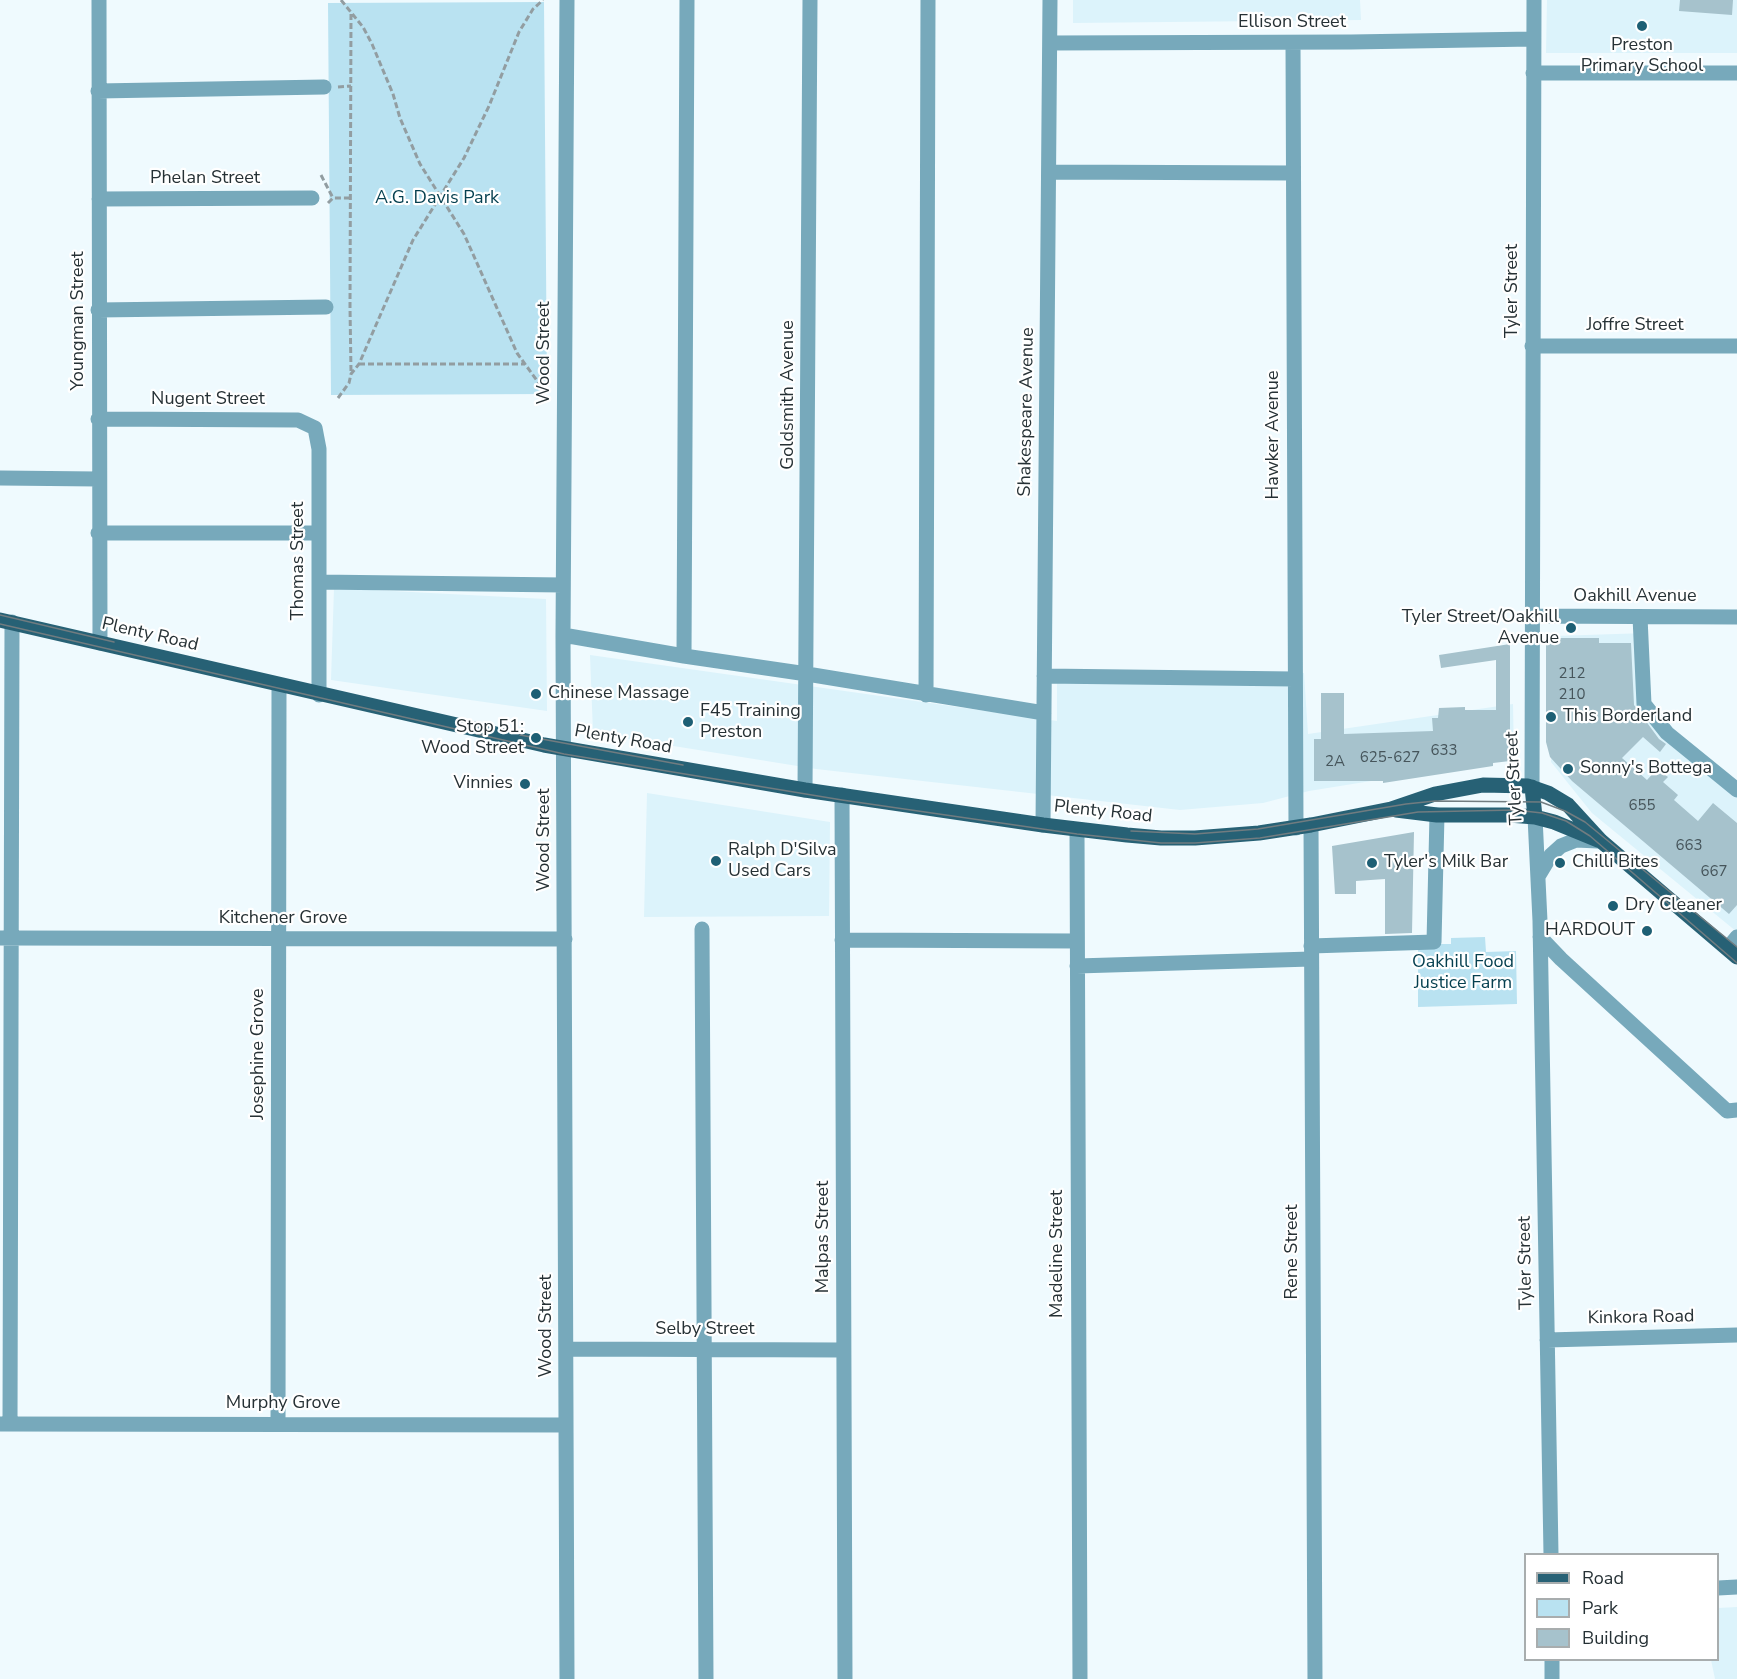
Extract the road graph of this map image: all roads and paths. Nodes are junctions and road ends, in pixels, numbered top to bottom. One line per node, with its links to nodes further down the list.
1 (99, 0): 17 (street, Youngman Street)
2 (341, 0): 10 (path)
3 (543, 0): 21 (path)
4 (567, 0): 41 (street, Wood Street)
5 (687, 0): 48 (street)
6 (810, 0): 49 (street, Goldsmith Avenue)
7 (928, 0): 54 (street)
8 (1050, 0): 12 (street, Shakespeare Avenue)
9 (1534, 0): 11 (street, Tyler Street)
10 (351, 14): 21 (path); 23 (path)
11 (1533, 39): 13 (street, Ellison Street); 15 (street, Tyler Street)
12 (1050, 43): 13 (street, Ellison Street); 18 (street, Shakespeare Avenue)
13 (1293, 43): 19 (street, Hawker Avenue)
14 (1737, 73): 15 (street)
15 (1533, 74): 27 (street, Tyler Street)
16 (324, 87): 17 (street)
17 (98, 91): 24 (street, Youngman Street)
18 (1050, 172): 19 (street); 50 (street, Shakespeare Avenue)
19 (1293, 173): 51 (street, Hawker Avenue)
20 (321, 174): 23 (path)
21 (440, 194): 29 (path); 30 (path)
22 (312, 198): 24 (street, Phelan Street)
23 (351, 198): 31 (path)
24 (99, 199): 26 (street, Youngman Street)
25 (326, 308): 26 (street)
26 (98, 310): 34 (street, Youngman Street)
27 (1532, 346): 28 (street, Joffre Street); 42 (street, Tyler Street)
28 (1737, 346)
29 (359, 364): 30 (path); 31 (path)
30 (524, 364): 32 (path)
31 (351, 374): 33 (path)
32 (546, 393)
33 (338, 398)
34 (98, 419): 35 (street, Nugent Street); 37 (street, Youngman Street)
35 (315, 428): 39 (street, Thomas Street)
36 (0, 478): 37 (street)
37 (98, 479): 38 (street, Youngman Street)
38 (98, 533): 39 (street); 47 (street, Youngman Street)
39 (319, 533): 40 (street, Thomas Street)
40 (319, 582): 41 (street); 53 (street, Thomas Street)
41 (563, 585): 46 (street, Wood Street)
42 (1532, 616): 43 (street, Oakhill Avenue); 57 (street, Tyler Street)
43 (1640, 617): 44 (street, Oakhill Avenue); 59 (street)
44 (1737, 617)
45 (6, 621): 47 (main road, Plenty Road); 71 (street)
46 (563, 635): 48 (street); 56 (street, Wood Street)
47 (100, 643): 52 (main road, Plenty Road)
48 (684, 656): 49 (street)
49 (807, 674): 54 (street); 58 (street, Goldsmith Avenue)
50 (1044, 676): 51 (street); 55 (street, Shakespeare Avenue)
51 (1294, 680): 65 (street, Hawker Avenue)
52 (279, 685): 53 (main road, Plenty Road); 72 (street, Josephine Grove)
53 (319, 695): 56 (main road, Plenty Road)
54 (926, 695): 55 (street)
55 (1044, 714): 64 (street, Shakespeare Avenue)
56 (564, 749): 58 (main road, Plenty Road); 73 (street, Wood Street)
57 (1532, 787): 61 (main road, Plenty Road); 63 (main road, Tyler Street); 67 (main road, Plenty Road)
58 (805, 790): 60 (main road, Plenty Road)
59 (1737, 790)
60 (842, 795): 64 (main road, Plenty Road); 74 (street, Malpas Street)
61 (1391, 809): 62 (main road, Plenty Road); 65 (main road, Plenty Road)
62 (1437, 814): 63 (main road, Plenty Road); 77 (street)
63 (1535, 817): 67 (main road, Plenty Road); 68 (street, Tyler Street)
64 (1042, 825): 66 (main road, Plenty Road)
65 (1304, 826): 66 (main road, Plenty Road); 77 (street, Rene Street)
66 (1077, 830): 75 (street, Madeline Street)
67 (1601, 841): 68 (street); 76 (main road, Plenty Road)
68 (1539, 875): 70 (street, Tyler Street)
69 (702, 929): 83 (street)
70 (1540, 937): 79 (street); 81 (street, Tyler Street)
71 (6, 938): 72 (street, Kitchener Grove); 86 (street)
72 (279, 939): 73 (street, Kitchener Grove); 85 (street, Josephine Grove)
73 (565, 939): 82 (street, Wood Street)
74 (842, 940): 75 (street); 84 (street, Malpas Street)
75 (1077, 941): 78 (street, Madeline Street)
76 (1734, 947)
77 (1311, 952): 78 (street); 96 (street, Rene Street)
78 (1077, 966): 95 (street, Madeline Street)
79 (1737, 1110)
80 (1737, 1335): 81 (street, Kinkora Road)
81 (1547, 1340): 88 (street, Tyler Street)
82 (566, 1349): 83 (street, Selby Street); 87 (street, Wood Street)
83 (703, 1349): 84 (street, Selby Street); 93 (street)
84 (843, 1350): 94 (street, Malpas Street)
85 (278, 1423): 86 (street, Murphy Grove); 87 (street, Murphy Grove)
86 (5, 1424)
87 (566, 1425): 92 (street, Wood Street)
88 (1551, 1553)
89 (1737, 1587): 90 (street)
90 (1719, 1588)
91 (1552, 1661): 97 (street)
92 (567, 1679)
93 (706, 1679)
94 (845, 1679)
95 (1080, 1679)
96 (1315, 1679)
97 (1552, 1679)

